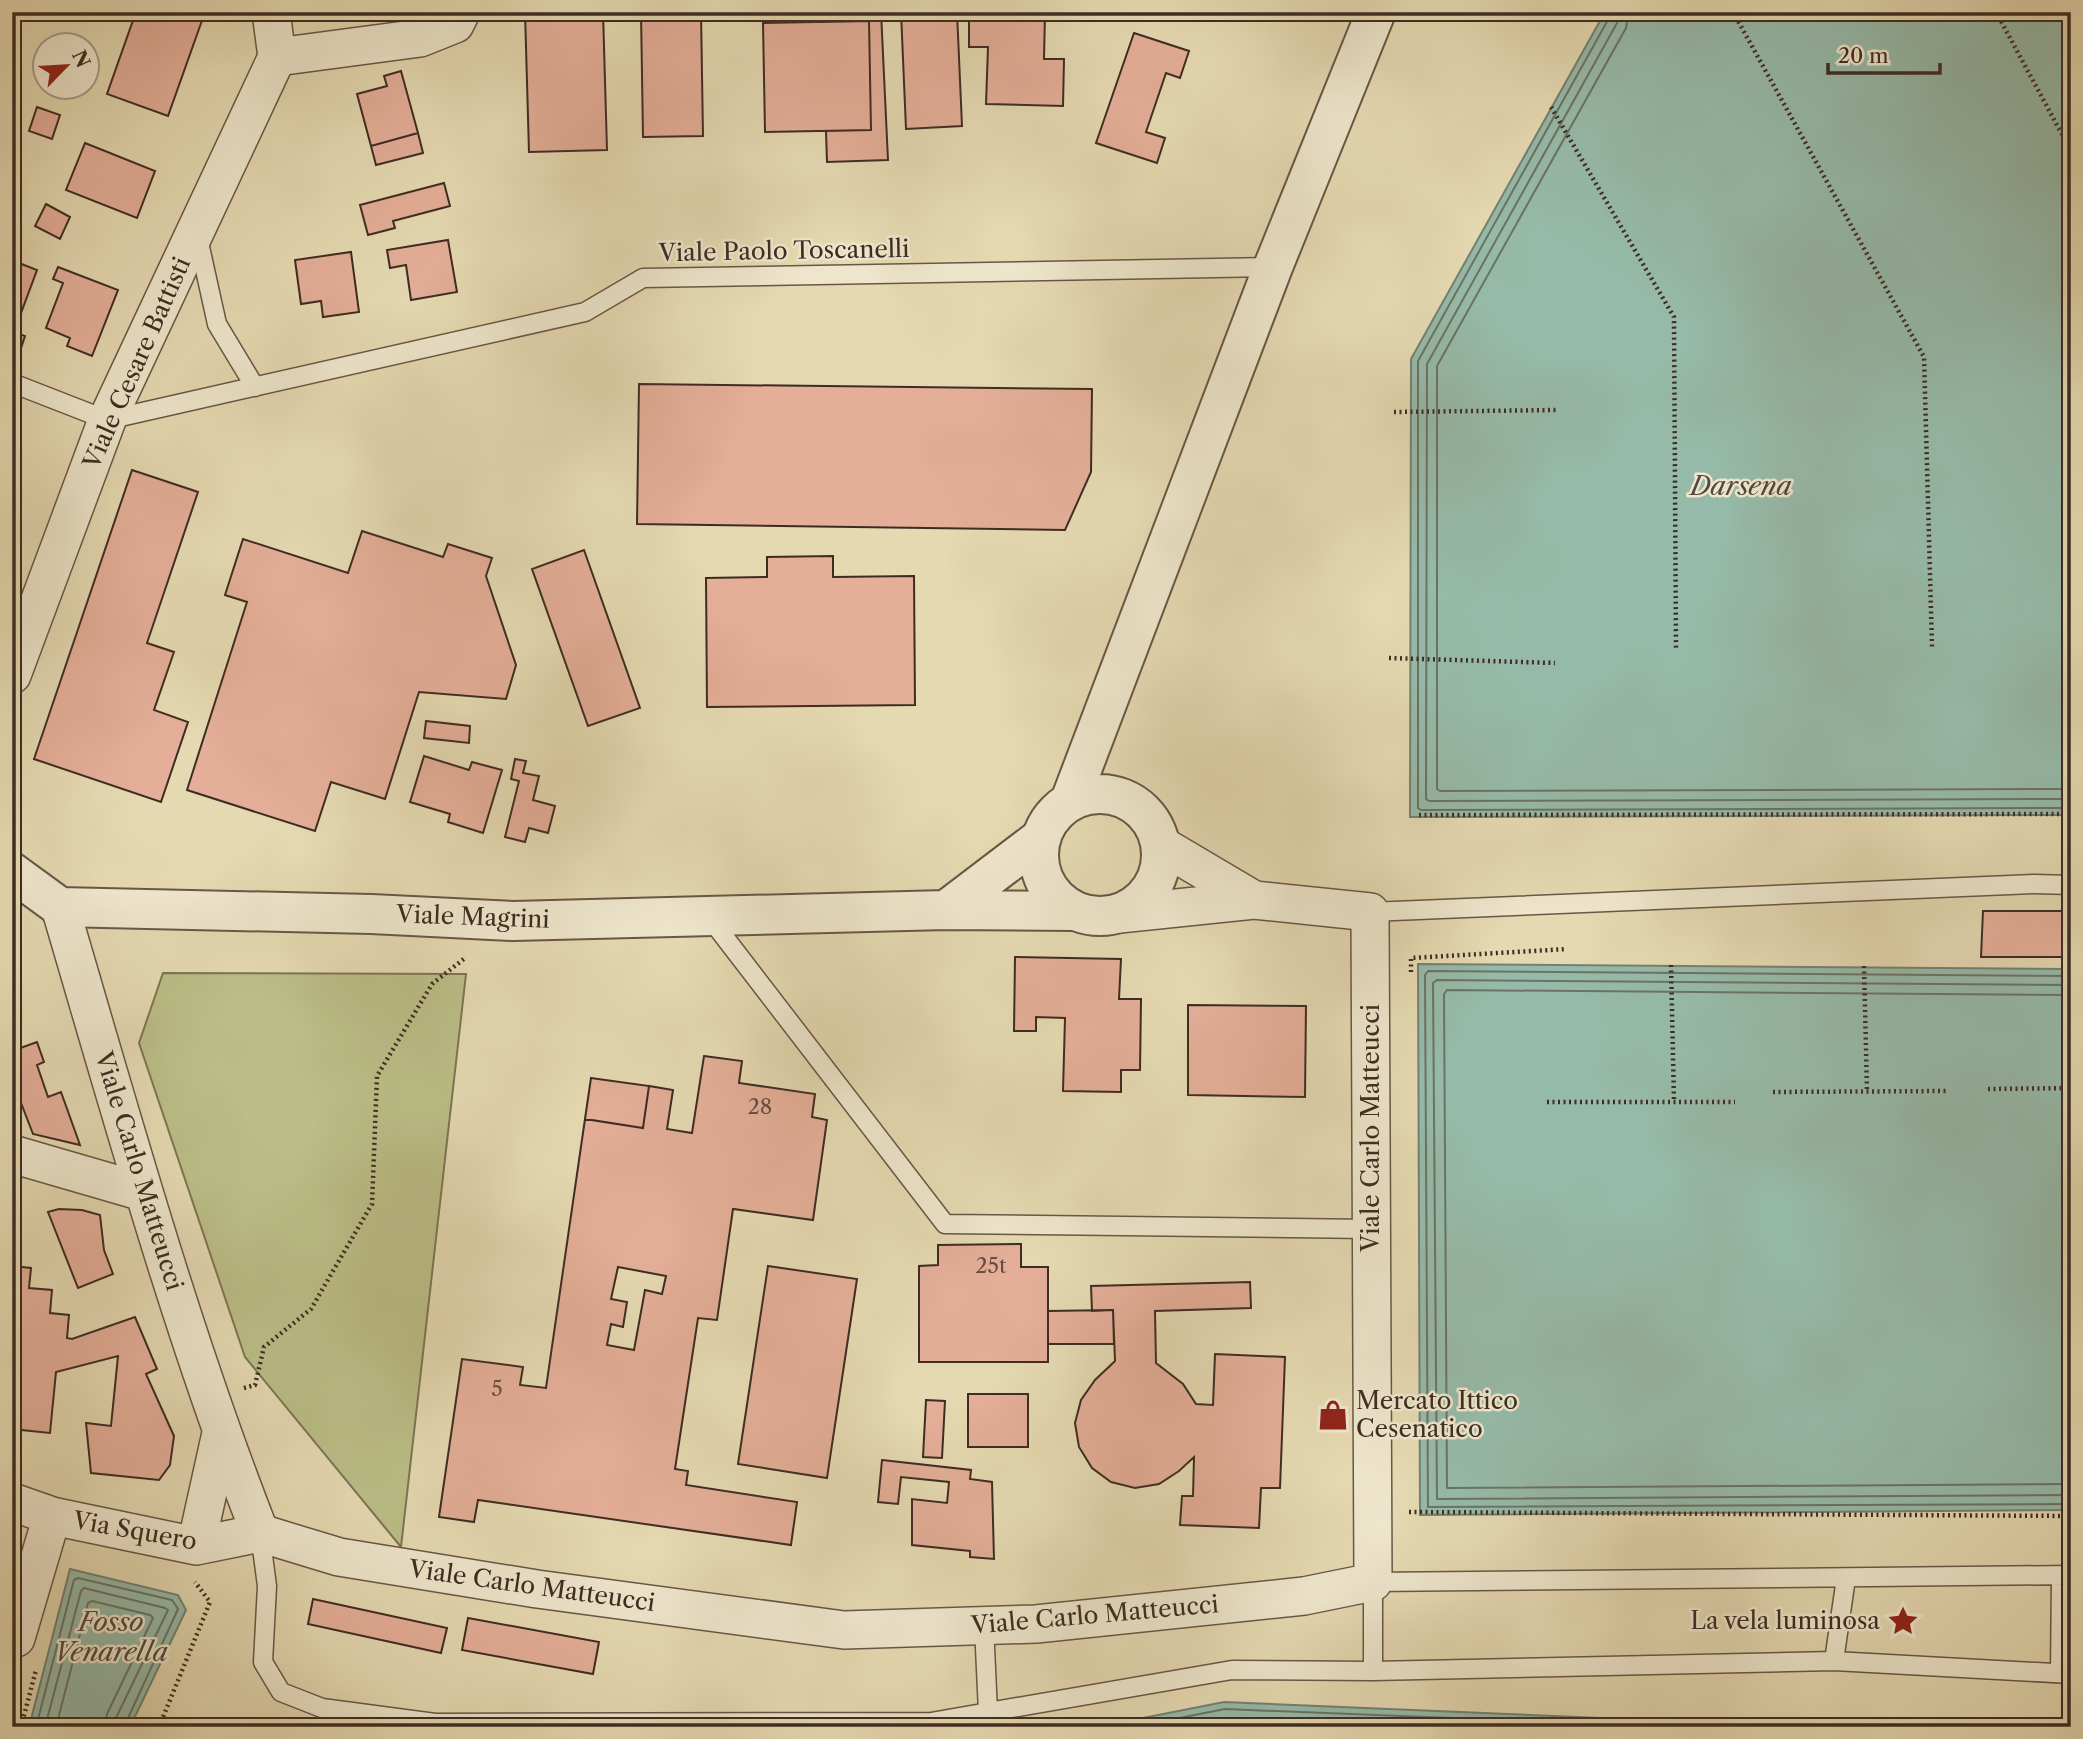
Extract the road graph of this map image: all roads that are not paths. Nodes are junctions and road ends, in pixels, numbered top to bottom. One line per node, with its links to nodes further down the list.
1 (271, 12): 4 (street)
2 (461, 12): 4 (street)
3 (1376, 12): 6 (street)
4 (277, 57): 5 (street, Viale Cesare Battisti)
5 (196, 232): 8 (lane); 9 (street, Viale Cesare Battisti)
6 (1273, 267): 8 (lane, Viale Paolo Toscanelli); 11 (street)
7 (12, 383): 9 (lane)
8 (255, 387): 9 (lane, Viale Paolo Toscanelli)
9 (107, 420): 10 (street, Viale Cesare Battisti)
10 (12, 674)
11 (1102, 719): 12 (street); 13 (street)
12 (1119, 796): 13 (street); 15 (street)
13 (1070, 801): 14 (street)
14 (1042, 836): 20 (street); 21 (street)
15 (1161, 845): 18 (street); 23 (street)
16 (12, 872): 19 (street)
17 (2071, 885): 22 (lane)
18 (1254, 900): 22 (street); 23 (street)
19 (61, 907): 24 (street, Viale Magrini); 26 (street, Viale Carlo Matteucci)
20 (946, 910): 21 (street, Viale Magrini); 24 (street, Viale Magrini)
21 (1074, 911): 23 (street)
22 (1370, 912): 27 (street, Viale Carlo Matteucci)
23 (1118, 914)
24 (709, 917): 27 (lane)
25 (12, 1154): 26 (street)
26 (143, 1192): 28 (street, Viale Carlo Matteucci)
27 (1370, 1229): 35 (street, Viale Carlo Matteucci)
28 (221, 1433): 31 (street, Viale Carlo Matteucci); 32 (street, Viale Carlo Matteucci)
29 (12, 1502): 30 (street, Via Squero)
30 (52, 1516): 32 (street, Via Squero); 37 (street)
31 (260, 1533): 32 (street, Via Squero); 36 (street, Viale Carlo Matteucci); 41 (lane)
32 (197, 1546)
33 (2066, 1576): 34 (lane); 40 (lane)
34 (1846, 1578): 35 (lane); 38 (lane)
35 (1373, 1582): 36 (street, Viale Carlo Matteucci); 39 (lane)
36 (984, 1626): 41 (lane)
37 (16, 1638)
38 (1834, 1661): 39 (lane); 40 (lane)
39 (1373, 1671): 41 (lane)
40 (2065, 1674)
41 (988, 1712)

